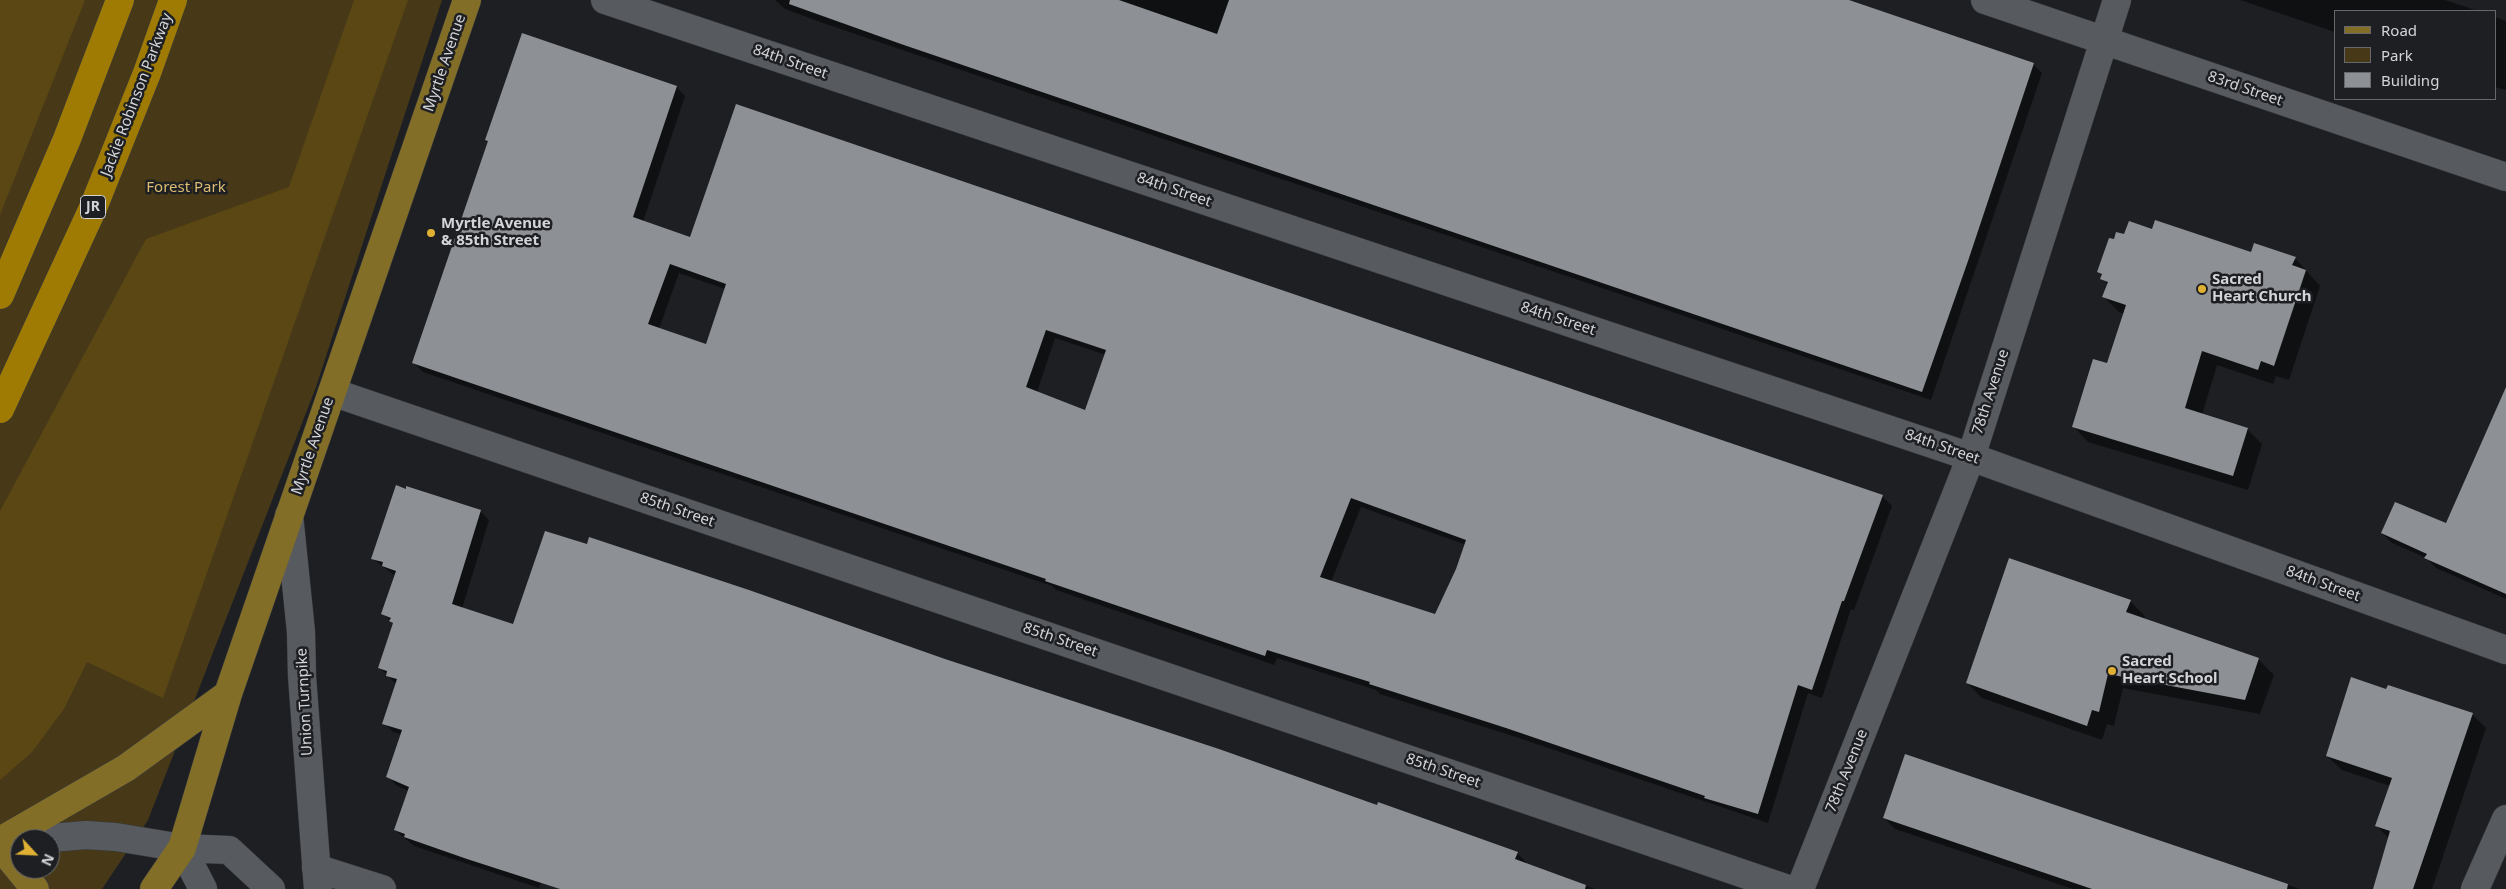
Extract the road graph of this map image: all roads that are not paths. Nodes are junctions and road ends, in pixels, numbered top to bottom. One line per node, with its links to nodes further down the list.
1 (120, 0): 9 (highway)
2 (173, 0): 11 (highway, Jackie Robinson Parkway / JR)
3 (467, 0): 10 (main road, Myrtle Avenue)
4 (605, 0): 12 (street, 84th Street)
5 (1985, 0): 7 (street, 83rd Street)
6 (2117, 0): 7 (street, 78th Avenue)
7 (2104, 42): 8 (street, 83rd Street); 12 (street, 78th Avenue)
8 (2506, 177)
9 (0, 295)
10 (332, 392): 13 (main road, Myrtle Avenue); 26 (street, 85th Street)
11 (0, 409)
12 (1971, 457): 14 (street, 84th Street); 27 (street, 78th Avenue)
13 (289, 515): 15 (main road, Myrtle Avenue); 20 (street, Union Turnpike)
14 (2506, 650)
15 (228, 694): 18 (main road); 19 (main road, Myrtle Avenue)
16 (2506, 819): 28 (street)
17 (60, 837): 19 (street)
18 (0, 843): 21 (main road)
19 (182, 848): 22 (main road, Myrtle Avenue); 23 (street); 24 (street)
20 (317, 878): 25 (street)
21 (35, 889)
22 (154, 889)
23 (204, 889)
24 (271, 889)
25 (382, 889)
26 (1788, 889)
27 (1800, 889)
28 (2475, 889)

